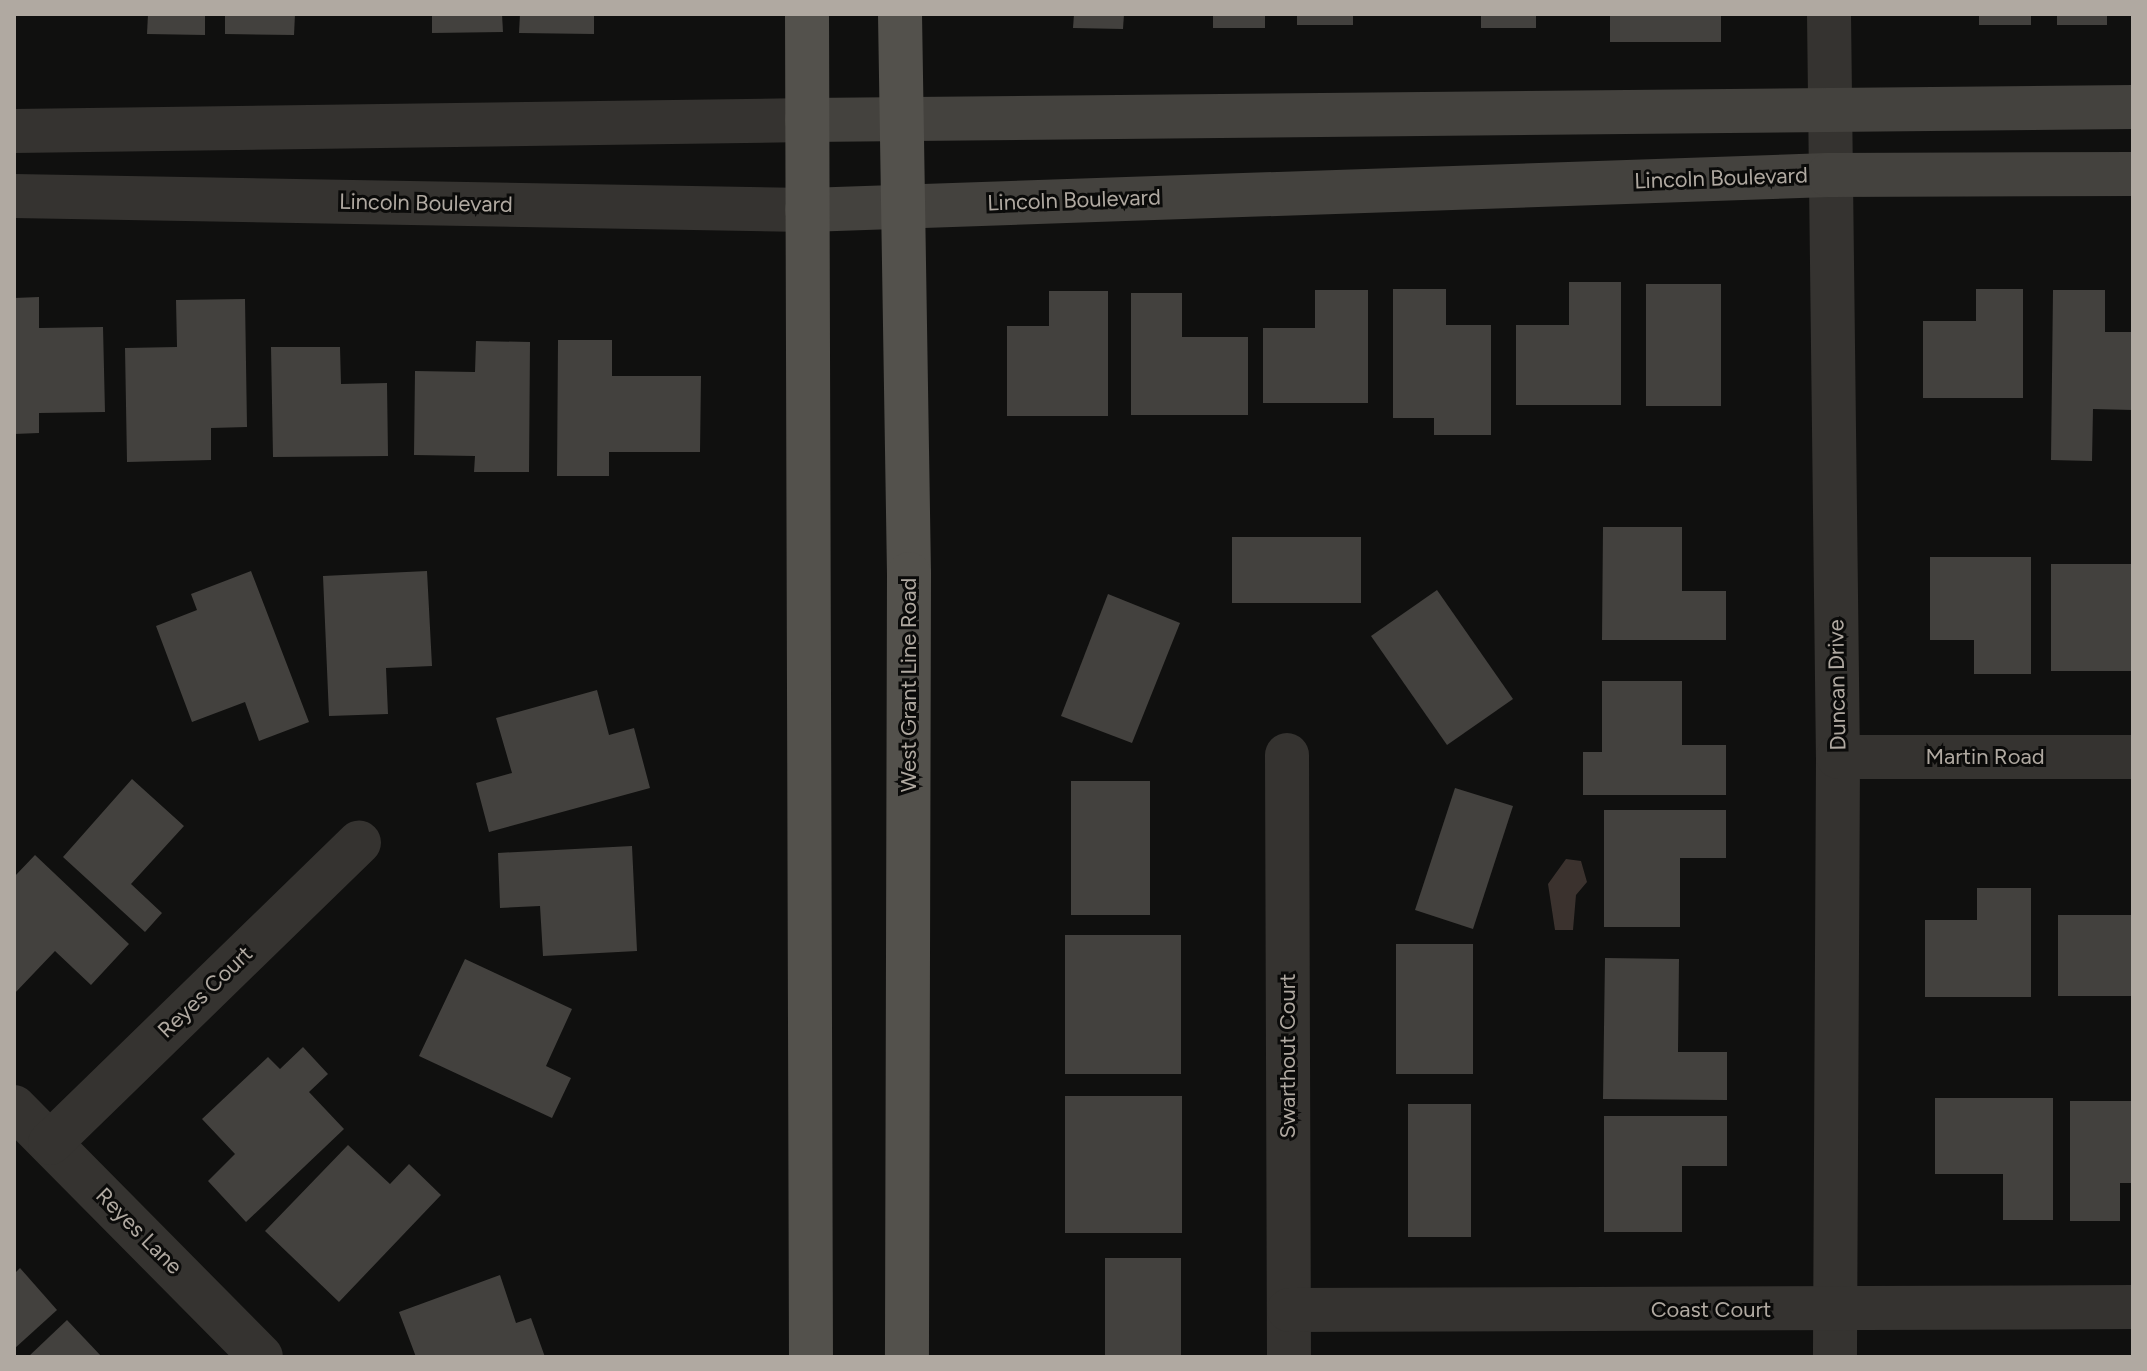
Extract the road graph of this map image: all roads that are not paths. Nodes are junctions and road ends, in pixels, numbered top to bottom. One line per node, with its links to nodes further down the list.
1 (807, 14): 6 (main road)
2 (900, 14): 7 (main road, West Grant Line Road)
3 (1829, 14): 4 (street, Duncan Drive)
4 (1829, 107): 5 (street); 7 (street); 10 (street, Duncan Drive)
5 (2133, 107)
6 (807, 120): 7 (street); 8 (street); 13 (main road)
7 (901, 122): 12 (main road, West Grant Line Road)
8 (14, 131)
9 (2133, 174): 10 (street, Lincoln Boulevard)
10 (1828, 175): 12 (street, Lincoln Boulevard); 15 (street, Duncan Drive)
11 (14, 196): 13 (street, Lincoln Boulevard)
12 (901, 206): 13 (street, Lincoln Boulevard); 25 (main road, West Grant Line Road)
13 (807, 210): 24 (main road)
14 (1287, 755): 21 (street, Swarthout Court)
15 (1838, 757): 16 (street, Martin Road); 22 (street, Duncan Drive)
16 (2133, 757)
17 (359, 842): 19 (street, Reyes Court)
18 (14, 1107): 19 (street, Reyes Lane)
19 (50, 1143): 23 (street, Reyes Lane)
20 (2133, 1307): 22 (street, Coast Court)
21 (1289, 1310): 22 (street, Coast Court); 26 (street, Swarthout Court)
22 (1835, 1310): 27 (street, Duncan Drive)
23 (261, 1357)
24 (811, 1357)
25 (907, 1357)
26 (1289, 1357)
27 (1835, 1357)

